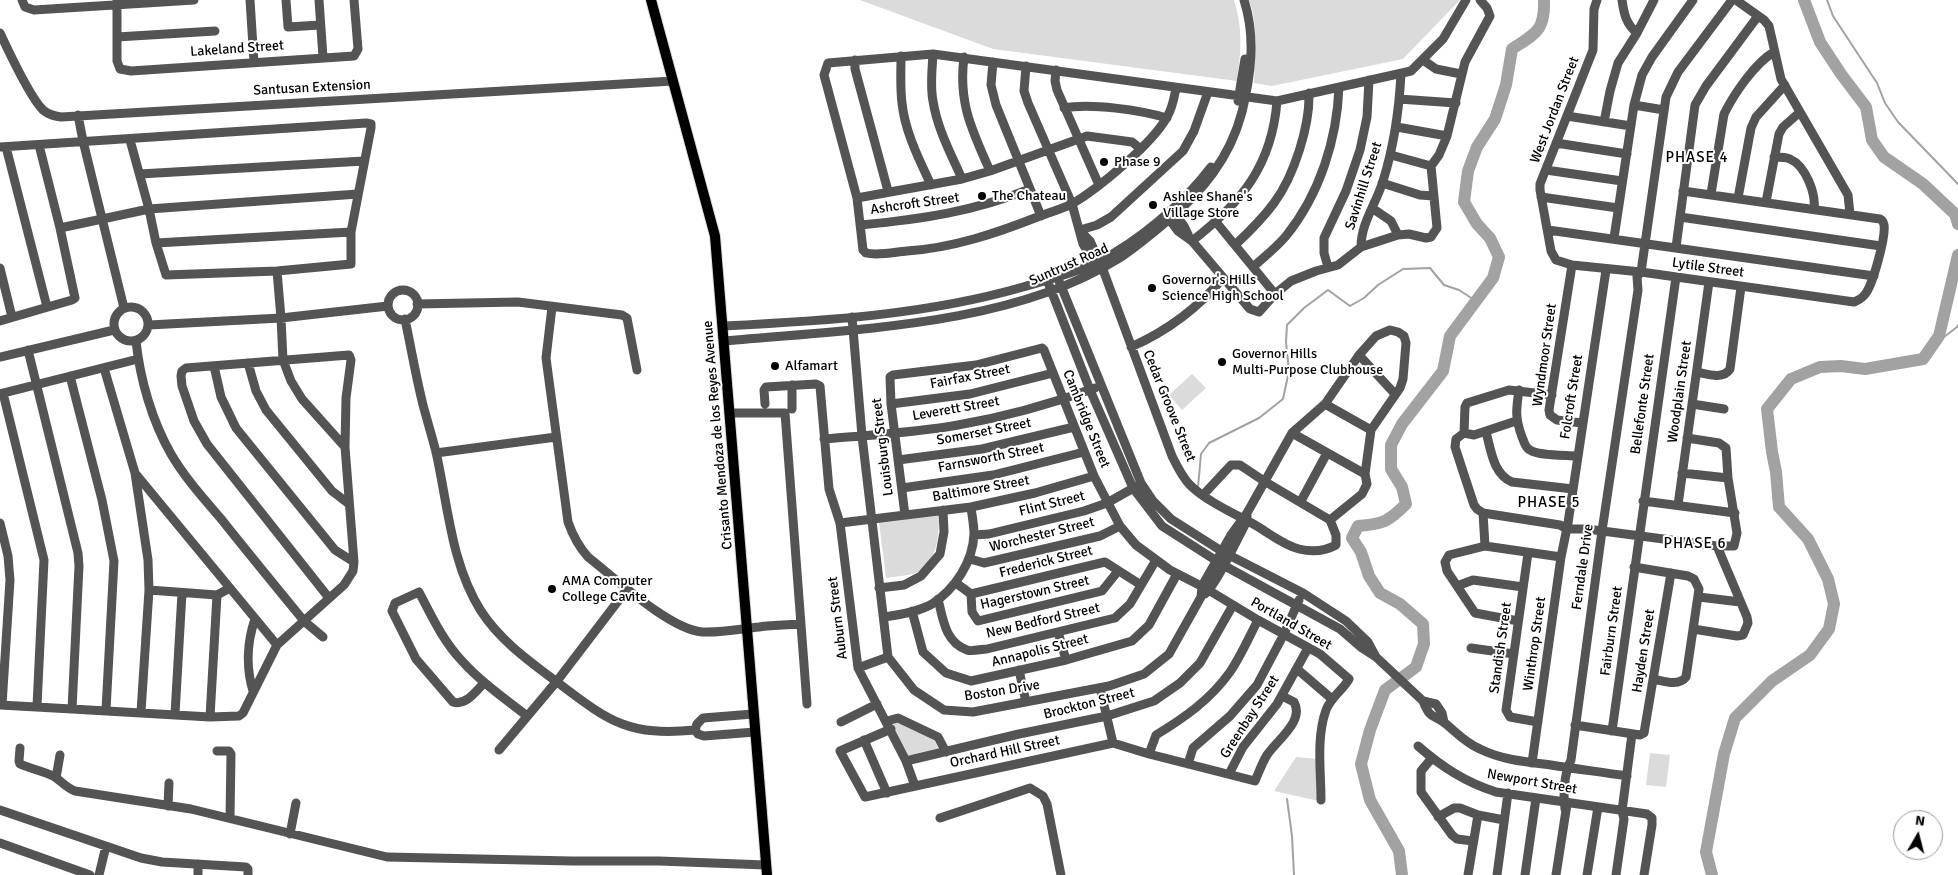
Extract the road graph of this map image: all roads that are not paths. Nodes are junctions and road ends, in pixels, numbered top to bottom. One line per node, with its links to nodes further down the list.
1 (22, 0): 18 (street)
2 (194, 0): 18 (street)
3 (250, 0): 32 (street)
4 (286, 0): 20 (street)
5 (319, 0): 20 (street)
6 (354, 0): 29 (street, Lakeland Street)
7 (651, 0): 39 (main road, Crisanto Mendoza de los Reyes Avenue)
8 (1238, 0): 45 (street, Suntrust Road)
9 (1244, 0): 45 (street, Suntrust Road)
10 (1466, 0): 31 (street)
11 (1480, 0): 37 (street)
12 (1597, 0): 54 (street, West Jordan Street)
13 (1622, 0): 23 (street)
14 (1654, 0): 23 (street)
15 (1732, 0): 51 (street, Ferndale Drive)
16 (1736, 0): 19 (street)
17 (1690, 1): 49 (street)
18 (117, 2): 24 (street)
19 (1758, 16): 25 (street); 83 (street)
20 (320, 25): 29 (street)
21 (215, 31): 24 (street)
22 (0, 33): 53 (street, Santusan Extension)
23 (1637, 33): 56 (street)
24 (117, 37): 32 (street, Lakeland Street)
25 (1774, 52): 40 (street); 86 (street)
26 (933, 54): 27 (street); 28 (street); 77 (street)
27 (901, 56): 30 (street); 80 (street)
28 (964, 57): 33 (street); 75 (street)
29 (323, 58): 32 (street, Lakeland Street)
30 (855, 60): 84 (street); 89 (street)
31 (1423, 60): 36 (street); 37 (street)
32 (254, 62)
33 (993, 62): 34 (street); 72 (street)
34 (1026, 66): 35 (street); 67 (street, Cedar Groove Street)
35 (1056, 70): 42 (street); 50 (street)
36 (1400, 74): 38 (street); 46 (street, Savinhill Street)
37 (1461, 74): 48 (street)
38 (1369, 80): 41 (street); 119 (street)
39 (673, 81): 53 (street, Santusan Extension); 146 (main road, Crisanto Mendoza de los Reyes Avenue)
40 (1785, 85): 52 (street); 90 (street)
41 (1339, 87): 44 (street); 118 (street)
42 (1176, 88): 43 (street); 55 (street)
43 (1208, 92): 45 (street); 107 (street)
44 (1308, 93): 47 (street); 113 (street)
45 (1242, 97): 47 (street); 97 (street, Suntrust Road)
46 (1399, 99): 48 (street); 57 (street, Savinhill Street)
47 (1277, 101): 102 (street)
48 (1456, 103): 59 (street)
49 (1634, 105): 51 (street); 58 (street)
50 (1064, 108): 55 (street); 60 (street)
51 (1664, 110): 112 (street, Ferndale Drive)
52 (1800, 112): 70 (street); 98 (street)
53 (78, 115): 62 (street)
54 (1567, 116): 56 (street); 63 (street, West Jordan Street)
55 (1167, 118): 66 (street)
56 (1604, 122): 58 (street)
57 (1397, 126): 59 (street); 69 (street, Savinhill Street)
58 (1631, 126): 68 (street)
59 (1447, 136): 73 (street)
60 (1078, 138): 66 (street); 67 (street); 81 (street)
61 (130, 140): 62 (street); 71 (street); 76 (street)
62 (83, 141): 64 (street); 101 (street)
63 (1556, 143): 68 (street); 74 (street, West Jordan Street)
64 (39, 144): 65 (street); 104 (street)
65 (3, 147): 137 (street)
66 (1141, 149): 81 (street)
67 (1049, 150): 72 (street); 92 (street, Cedar Groove Street)
68 (1626, 154): 78 (street)
69 (1391, 155): 73 (street); 79 (street, Savinhill Street)
70 (1774, 157): 91 (street); 96 (street)
71 (364, 161): 76 (street); 85 (street)
72 (1018, 161): 75 (street); 82 (street)
73 (1431, 166): 87 (street)
74 (1546, 170): 78 (street); 88 (street, West Jordan Street)
75 (990, 171): 77 (street)
76 (140, 174): 95 (street)
77 (962, 179): 80 (street)
78 (1622, 181): 94 (street)
79 (1382, 183): 87 (street); 93 (street, Savinhill Street)
80 (931, 185): 84 (street)
81 (1099, 185): 92 (street)
82 (1030, 189): 99 (street); 103 (street, Ashcroft Street)
83 (1684, 191): 86 (street); 100 (street)
84 (888, 192): 89 (street)
85 (358, 194): 95 (street); 106 (street)
86 (1711, 194): 90 (street)
87 (1433, 196): 108 (street)
88 (1541, 197): 94 (street); 105 (street, West Jordan Street)
89 (857, 198): 103 (street)
90 (1738, 198): 91 (street)
91 (1766, 202): 96 (street)
92 (1072, 204): 99 (street); 107 (street, Cedar Groove Street)
93 (1372, 208): 108 (street); 115 (street, Savinhill Street)
94 (1618, 208): 109 (street)
95 (149, 209): 101 (street); 111 (street)
96 (1814, 209): 98 (street)
97 (1170, 214): 110 (street); 121 (street, Suntrust Road)
98 (1850, 214): 114 (street, Lytile Street)
99 (1040, 216): 103 (street)
100 (1680, 217): 114 (street); 116 (street)
101 (104, 220): 104 (street); 139 (street)
102 (1216, 222): 110 (street); 113 (street)
103 (861, 225)
104 (60, 228): 137 (street)
105 (1548, 230): 109 (street); 117 (street, Lytile Street)
106 (351, 232): 111 (street); 123 (street)
107 (1081, 232): 121 (street, Cedar Groove Street)
108 (1398, 235): 115 (street)
109 (1614, 238): 112 (street)
110 (1192, 241): 128 (street)
111 (156, 243): 123 (street)
112 (1645, 243): 116 (street); 124 (street, Ferndale Drive)
113 (1235, 246): 118 (street)
114 (1882, 246): 125 (street, Lytile Street)
115 (1360, 247): 119 (street)
116 (1676, 247): 125 (street)
117 (1572, 265): 122 (street, Lytile Street); 172 (street, Wyndmoor Street)
118 (1253, 267): 134 (street)
119 (1328, 267): 134 (street)
120 (0, 268): 140 (street)
121 (1099, 268): 126 (street, Suntrust Road); 131 (street, Suntrust Road); 151 (street, Cedar Groove Street)
122 (1606, 270): 124 (street, Lytile Street); 182 (street, Folcroft Street)
123 (276, 271): 142 (street)
124 (1641, 272): 127 (street, Lytile Street); 227 (street, Ferndale Drive)
125 (1874, 276): 132 (street, Lytile Street)
126 (1057, 277): 129 (street, Suntrust Road); 131 (street)
127 (1676, 277): 130 (street, Lytile Street); 211 (street, Bellefonte Street)
128 (1224, 278): 134 (street); 151 (street)
129 (1048, 280): 133 (street); 141 (street, Suntrust Road)
130 (1709, 282): 132 (street, Lytile Street); 162 (street, Woodplain Street)
131 (1062, 286): 133 (street, Suntrust Road); 167 (street)
132 (1742, 287): 162 (street)
133 (1051, 291): 147 (street, Suntrust Road); 168 (street)
134 (1275, 294)
135 (418, 304): 136 (street); 138 (street); 143 (street)
136 (388, 306): 142 (street); 143 (street)
137 (47, 307): 140 (street)
138 (552, 307): 161 (street); 190 (street)
139 (124, 308): 145 (street); 148 (street)
140 (12, 317): 144 (street)
141 (849, 317): 146 (street, Suntrust Road); 147 (street)
142 (281, 318): 145 (street); 157 (street)
143 (405, 319): 195 (street)
144 (0, 321)
145 (149, 325): 149 (street)
146 (723, 326): 150 (main road, Crisanto Mendoza de los Reyes Avenue)
147 (851, 329): 150 (street, Suntrust Road); 189 (street)
148 (114, 330): 149 (street); 153 (street)
149 (136, 341): 156 (street)
150 (724, 341): 180 (main road, Crisanto Mendoza de los Reyes Avenue)
151 (1131, 347): 209 (street, Cedar Groove Street)
152 (1038, 348): 163 (street, Cambridge Street); 175 (street, Louisburg Street)
153 (28, 350): 155 (street); 165 (street)
154 (1359, 354): 171 (street); 171 (street); 176 (street)
155 (0, 357)
156 (138, 359): 160 (street); 266 (street)
157 (283, 360): 158 (street); 193 (street); 193 (street)
158 (248, 363): 159 (street); 213 (street)
159 (214, 366): 237 (street); 257 (street)
160 (104, 368): 164 (street); 199 (street)
161 (637, 370)
162 (1697, 372): 177 (street, Woodplain Street)
163 (1053, 373): 173 (street, Cambridge Street); 175 (street, Fairfax Street)
164 (70, 376): 165 (street); 298 (street)
165 (37, 384): 170 (street); 297 (street)
166 (792, 385): 174 (street); 178 (street); 192 (street, Auburn Street)
167 (1102, 386): 168 (street, Leverett Street); 205 (street)
168 (1090, 390): 173 (street, Leverett Street); 207 (street)
169 (1519, 390): 172 (street); 181 (street); 188 (street)
170 (2, 394): 296 (street)
171 (1395, 394): 184 (street)
172 (1552, 395): 182 (street, Wyndmoor Street)
173 (1064, 399): 183 (street, Cambridge Street); 185 (street, Leverett Street)
174 (765, 404)
175 (891, 404): 185 (street, Louisburg Street)
176 (1325, 404): 184 (street); 187 (street)
177 (1692, 404): 179 (street); 191 (street, Woodplain Street)
178 (792, 409)
179 (1724, 409)
180 (729, 413): 268 (street); 269 (main road, Crisanto Mendoza de los Reyes Avenue)
181 (1516, 421): 186 (street); 197 (street)
182 (1582, 423): 197 (street, Folcroft Street)
183 (1074, 427): 194 (street, Cambridge Street); 198 (street, Somerset Street)
184 (1371, 430): 201 (street)
185 (894, 432): 189 (street, Leverett Street); 198 (street, Louisburg Street)
186 (1486, 432): 188 (street); 208 (street)
187 (1292, 433): 196 (street); 204 (street)
188 (1464, 433): 217 (street)
189 (862, 436): 192 (street, Leverett Street); 221 (street)
190 (556, 437): 195 (street); 248 (street)
191 (1687, 438): 200 (street, Woodplain Street); 203 (street)
192 (824, 439): 224 (street, Auburn Street)
193 (345, 447): 213 (street)
194 (1084, 452): 202 (street, Cambridge Street); 206 (street, Farnsworth Street)
195 (436, 453): 285 (street)
196 (1328, 453): 201 (street); 210 (street)
197 (1577, 456): 208 (street, Folcroft Street)
198 (898, 460): 206 (street, Louisburg Street)
199 (135, 473): 247 (street); 251 (street)
200 (1682, 473): 203 (street); 214 (street, Woodplain Street)
201 (1365, 474): 222 (street)
202 (1094, 476): 212 (street, Cambridge Street); 215 (street, Baltimore Street)
203 (1728, 478): 218 (street)
204 (1264, 482): 209 (street); 210 (street); 220 (street)
205 (1141, 483): 207 (street, Flint Street); 233 (street)
206 (902, 488): 219 (street, Louisburg Street)
207 (1133, 488): 212 (street, Flint Street); 238 (street)
208 (1572, 489): 226 (street, Folcroft Street)
209 (1203, 495): 220 (street, Cedar Groove Street)
210 (1301, 501): 222 (street)
211 (1643, 501): 214 (street); 229 (street, Bellefonte Street)
212 (1107, 503): 225 (street, Cambridge Street); 228 (street, Flint Street)
213 (349, 504): 237 (street)
214 (1678, 505): 218 (street)
215 (971, 507): 216 (street, Baltimore Street); 228 (street)
216 (943, 510): 219 (street, Baltimore Street); 249 (street)
217 (1483, 513): 226 (street); 230 (street)
218 (1734, 513): 231 (street)
219 (905, 515): 221 (street, Baltimore Street)
220 (1246, 517): 222 (street, Cedar Groove Street); 233 (street)
221 (871, 519): 224 (street, Baltimore Street); 249 (street)
222 (1330, 520)
223 (0, 523): 295 (street)
224 (840, 523): 281 (street, Auburn Street)
225 (1120, 526): 235 (street, Worchester Street); 236 (street, Cambridge Street)
226 (1565, 526): 227 (street); 234 (street, Winthrop Street)
227 (1602, 528): 229 (street); 309 (street, Ferndale Drive)
228 (974, 535): 235 (street)
229 (1640, 535): 231 (street); 239 (street, Fairburn Street)
230 (1485, 546): 232 (street); 245 (street)
231 (1718, 546): 259 (street)
232 (1528, 553): 234 (street); 246 (street, Standish Street)
233 (1226, 554): 238 (street); 253 (street)
234 (1561, 557): 307 (street, Winthrop Street)
235 (970, 559): 243 (street)
236 (1156, 560): 242 (street, Portland Street); 244 (street, New Bedford Street)
237 (354, 562): 257 (street)
238 (1220, 564): 250 (street); 261 (street)
239 (1634, 567): 241 (street); 311 (street, Fairburn Street)
240 (1118, 571): 244 (street, Frederick Street); 256 (street, Frederick Street); 256 (street, Hagerstown Street)
241 (1671, 573): 254 (street); 284 (street, Hayden Street)
242 (1177, 574): 250 (street, Portland Street); 280 (street, Annapolis Street)
243 (956, 583): 256 (street); 258 (street)
244 (1141, 585): 271 (street, New Bedford Street)
245 (1457, 586): 246 (street); 267 (street)
246 (1523, 587): 267 (street, Standish Street)
247 (230, 588): 255 (street); 264 (street)
248 (628, 588): 269 (street); 285 (street)
249 (878, 588): 263 (street)
250 (1206, 588): 260 (street, Portland Street); 287 (street, Boston Drive)
251 (149, 590): 252 (street); 299 (street)
252 (182, 593): 255 (street); 300 (street)
253 (1303, 593): 261 (street); 279 (street)
254 (1699, 593): 259 (street); 270 (street)
255 (217, 594): 304 (street)
256 (971, 594)
257 (329, 598): 266 (street)
258 (938, 599): 262 (street); 271 (street, New Bedford Street)
259 (1740, 602): 270 (street)
260 (1233, 605): 265 (street, Portland Street); 303 (street, Brockton Street)
261 (1297, 605): 272 (street); 279 (street)
262 (912, 611): 263 (street); 283 (street, Annapolis Street)
263 (884, 617): 278 (street)
264 (255, 620): 274 (street); 288 (street)
265 (1258, 620): 272 (street, Portland Street); 321 (street)
266 (304, 621): 273 (street); 274 (street)
267 (1518, 621): 277 (street, Standish Street)
268 (801, 624): 269 (street); 293 (street)
269 (747, 629): 301 (main road, Crisanto Mendoza de los Reyes Avenue)
270 (1693, 629): 284 (street)
271 (1058, 632): 280 (street)
272 (1284, 634): 275 (street, Portland Street); 326 (street)
273 (323, 637)
274 (277, 645): 288 (street)
275 (1308, 648): 282 (street, Greenbay Street); 290 (street, Portland Street)
276 (1471, 648): 277 (street)
277 (1514, 654): 307 (street, Standish Street)
278 (888, 657): 281 (street); 292 (street, Boston Drive)
279 (1376, 657): 291 (street)
280 (1066, 660): 283 (street, Annapolis Street)
281 (858, 668): 294 (street, Auburn Street)
282 (1297, 668): 289 (street, Greenbay Street); 290 (street)
283 (1019, 670): 292 (street)
284 (1653, 679): 313 (street, Hayden Street)
285 (556, 681): 302 (street); 310 (street)
286 (484, 683): 286 (street); 302 (street)
287 (1100, 688): 292 (street, Boston Drive); 303 (street)
288 (253, 691): 304 (street)
289 (1282, 696): 328 (street, Greenbay Street); 328 (street, Orchard Hill Street)
290 (1332, 699): 336 (street, Portland Street)
291 (1422, 700): 306 (street); 306 (street)
292 (1026, 702)
293 (808, 704)
294 (878, 704): 305 (street); 308 (street, Auburn Street)
295 (1, 705): 296 (street)
296 (38, 706): 297 (street)
297 (72, 708): 298 (street)
298 (106, 710): 299 (street)
299 (141, 712): 300 (street)
300 (175, 714): 304 (street)
301 (753, 714): 310 (street); 312 (main road, Crisanto Mendoza de los Reyes Avenue)
302 (527, 716): 319 (street)
303 (1107, 716): 315 (street); 320 (street, Brockton Street)
304 (210, 717)
305 (841, 722)
306 (1444, 722): 325 (street)
307 (1538, 722): 325 (street, Winthrop Street)
308 (889, 725): 314 (street, Orchard Hill Street); 320 (street); 324 (street, Auburn Street)
309 (1575, 725): 311 (street); 327 (street, Ferndale Drive)
310 (695, 730): 312 (street)
311 (1612, 731): 313 (street)
312 (755, 732): 353 (main road, Crisanto Mendoza de los Reyes Avenue)
313 (1632, 734): 329 (street)
314 (864, 740): 333 (street); 333 (street, Orchard Hill Street)
315 (1113, 743): 321 (street, Orchard Hill Street); 332 (street, Orchard Hill Street)
316 (1418, 746): 323 (street, Newport Street)
317 (20, 748): 330 (street)
318 (217, 750): 345 (street)
319 (499, 750)
320 (946, 752): 324 (street, Brockton Street)
321 (1149, 754): 326 (street, Orchard Hill Street)
322 (60, 756): 330 (street)
323 (1432, 758): 334 (street, Newport Street); 344 (street)
324 (906, 760): 332 (street, Auburn Street)
325 (1532, 763): 327 (street)
326 (1188, 764): 328 (street, Orchard Hill Street)
327 (1570, 765): 329 (street); 338 (street, Ferndale Drive)
328 (1229, 774)
329 (1627, 776): 342 (street)
330 (56, 778): 339 (street)
331 (169, 783): 339 (street)
332 (915, 786): 333 (street, Orchard Hill Street)
333 (887, 792)
334 (1508, 793): 335 (street, Newport Street); 347 (street)
335 (1536, 798): 338 (street, Newport Street); 361 (street)
336 (1322, 800)
337 (296, 803): 348 (street)
338 (1565, 805): 340 (street, Newport Street); 362 (street, Ferndale Drive)
339 (168, 806): 345 (street)
340 (1598, 807): 342 (street, Newport Street); 363 (street)
341 (0, 810): 351 (street)
342 (1622, 811): 364 (street); 365 (street, Newport Street)
343 (1478, 815): 344 (street); 347 (street); 349 (street)
344 (1438, 817): 349 (street)
345 (230, 818): 348 (street)
346 (940, 818): 358 (street)
347 (1504, 820): 360 (street)
348 (290, 834): 353 (street)
349 (1473, 841): 359 (street)
350 (0, 843): 354 (street)
351 (106, 846): 352 (street); 355 (street)
352 (198, 864): 356 (street); 357 (street)
353 (766, 870)
354 (90, 875)
355 (99, 875)
356 (198, 875)
357 (248, 875)
358 (1061, 875)
359 (1468, 875)
360 (1497, 875)
361 (1525, 875)
362 (1556, 875)
363 (1587, 875)
364 (1616, 875)
365 (1644, 875)

